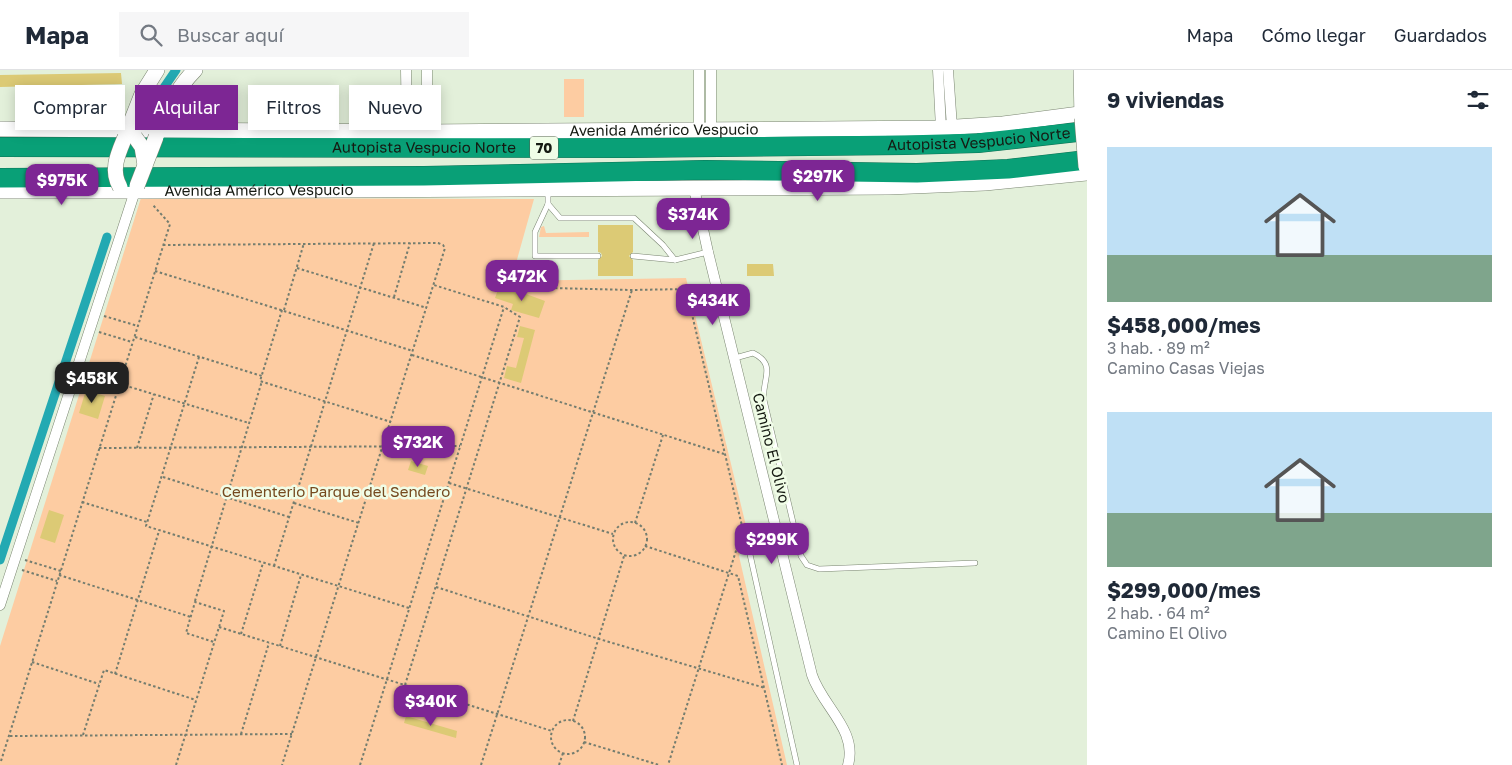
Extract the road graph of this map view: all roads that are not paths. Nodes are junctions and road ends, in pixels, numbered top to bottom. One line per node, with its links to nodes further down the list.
1 (157, 70): 18 (main road)
2 (195, 70): 19 (main road)
3 (406, 70): 16 (street)
4 (427, 70): 17 (street)
5 (699, 70): 11 (street)
6 (711, 70): 10 (street)
7 (938, 70): 13 (street)
8 (948, 70): 13 (street)
9 (1081, 70): 12 (main road)
10 (711, 94): 11 (street); 15 (street)
11 (699, 95): 15 (street)
12 (1085, 119): 13 (main road, Avenida Américo Vespucio); 20 (highway, Autopista Vespucio Norte / 70); 22 (main road, bridge)
13 (946, 127): 15 (main road, Avenida Américo Vespucio)
14 (0, 130): 18 (main road, Avenida Américo Vespucio)
15 (705, 130): 17 (main road, Avenida Américo Vespucio)
16 (407, 132): 17 (main road, Avenida Américo Vespucio); 19 (main road, Avenida Américo Vespucio)
17 (427, 132)
18 (129, 134): 19 (main road, Avenida Américo Vespucio); 21 (main road, bridge); 27 (main road, bridge)
19 (157, 134): 21 (main road, bridge)
20 (0, 147)
21 (145, 165): 27 (main road, bridge)
22 (1087, 169): 23 (highway, Autopista Vespucio Norte / 70); 24 (main road, Avenida Américo Vespucio)
23 (0, 178)
24 (694, 188): 25 (main road, Avenida Américo Vespucio); 29 (street, Camino El Olivo)
25 (548, 189): 27 (main road, Avenida Américo Vespucio); 28 (lane)
26 (0, 191): 27 (main road, Avenida Américo Vespucio)
27 (130, 194): 36 (street)
28 (548, 204): 30 (lane); 32 (lane)
29 (708, 252): 32 (lane); 33 (street, Camino El Olivo)
30 (598, 256)
31 (633, 256): 32 (lane)
32 (676, 260)
33 (734, 359): 35 (lane); 38 (street, Camino El Olivo)
34 (750, 550): 37 (lane)
35 (975, 563)
36 (0, 605)
37 (797, 765)
38 (848, 765)

